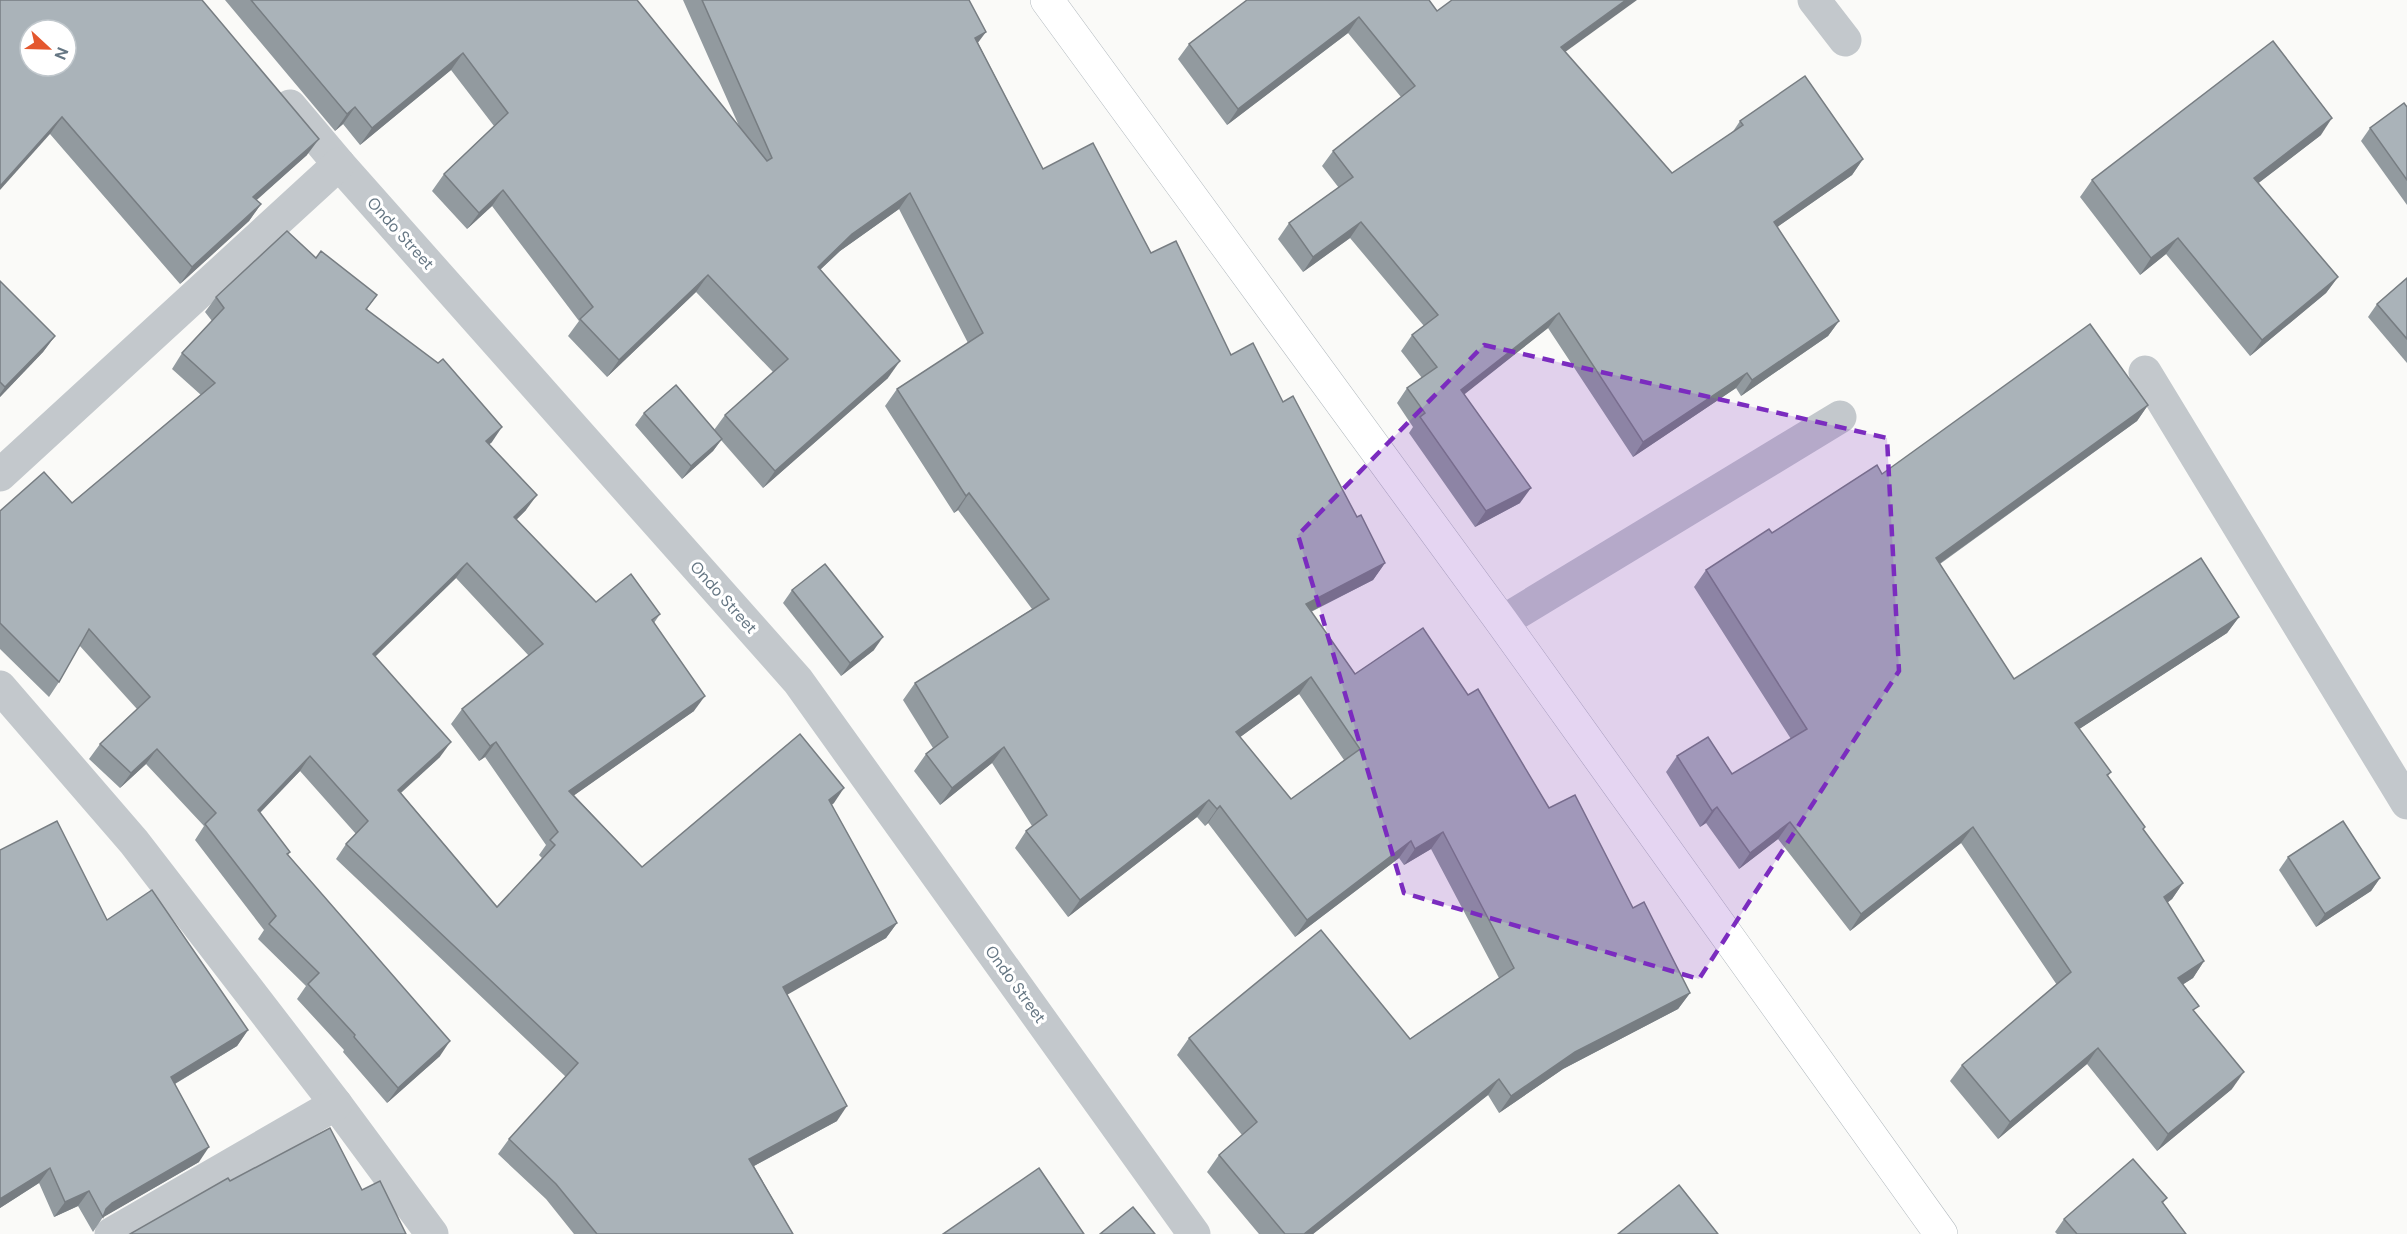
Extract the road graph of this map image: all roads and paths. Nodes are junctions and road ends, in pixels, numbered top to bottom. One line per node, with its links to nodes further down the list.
1 (1047, 0): 9 (street)
2 (1814, 0): 3 (street)
3 (1845, 40)
4 (270, 82): 5 (street, Ondo Street)
5 (339, 164): 8 (street); 15 (street, Ondo Street)
6 (2145, 372): 11 (street)
7 (1840, 417): 9 (street)
8 (0, 475)
9 (1502, 622): 16 (street)
10 (0, 687): 12 (street)
11 (2407, 803)
12 (336, 1104): 13 (street); 14 (street)
13 (111, 1234)
14 (432, 1234)
15 (1194, 1234)
16 (1941, 1234)

